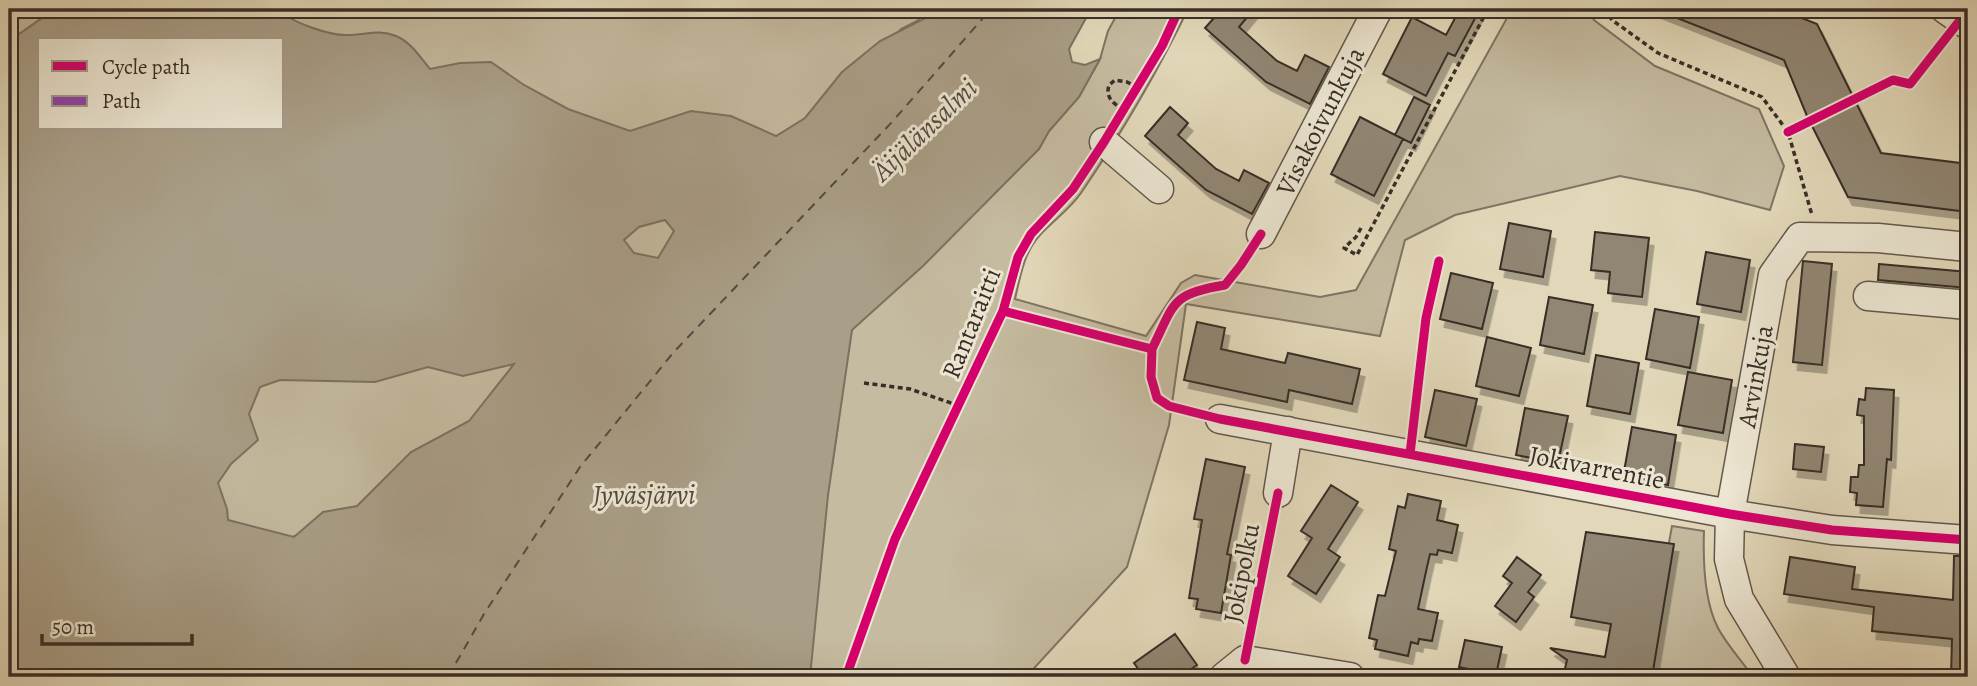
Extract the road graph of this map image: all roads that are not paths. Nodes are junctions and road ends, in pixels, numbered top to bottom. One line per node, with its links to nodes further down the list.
1 (1378, 9): 6 (street, Visakoivunkuja)
2 (1945, 9): 3 (street)
3 (1968, 25)
4 (1104, 142): 5 (street)
5 (1160, 189)
6 (1261, 233)
7 (1968, 247): 13 (street, Arvinkuja)
8 (1868, 296): 9 (street)
9 (1968, 305)
10 (1220, 419): 11 (street, Jokivarrentie)
11 (1288, 431): 12 (street, Jokipolku); 13 (street, Jokivarrentie)
12 (1278, 493)
13 (1730, 514): 14 (street, Jokivarrentie); 17 (street, Arvinkuja)
14 (1968, 540)
15 (1224, 677): 16 (street)
16 (1350, 677)
17 (1786, 677)

